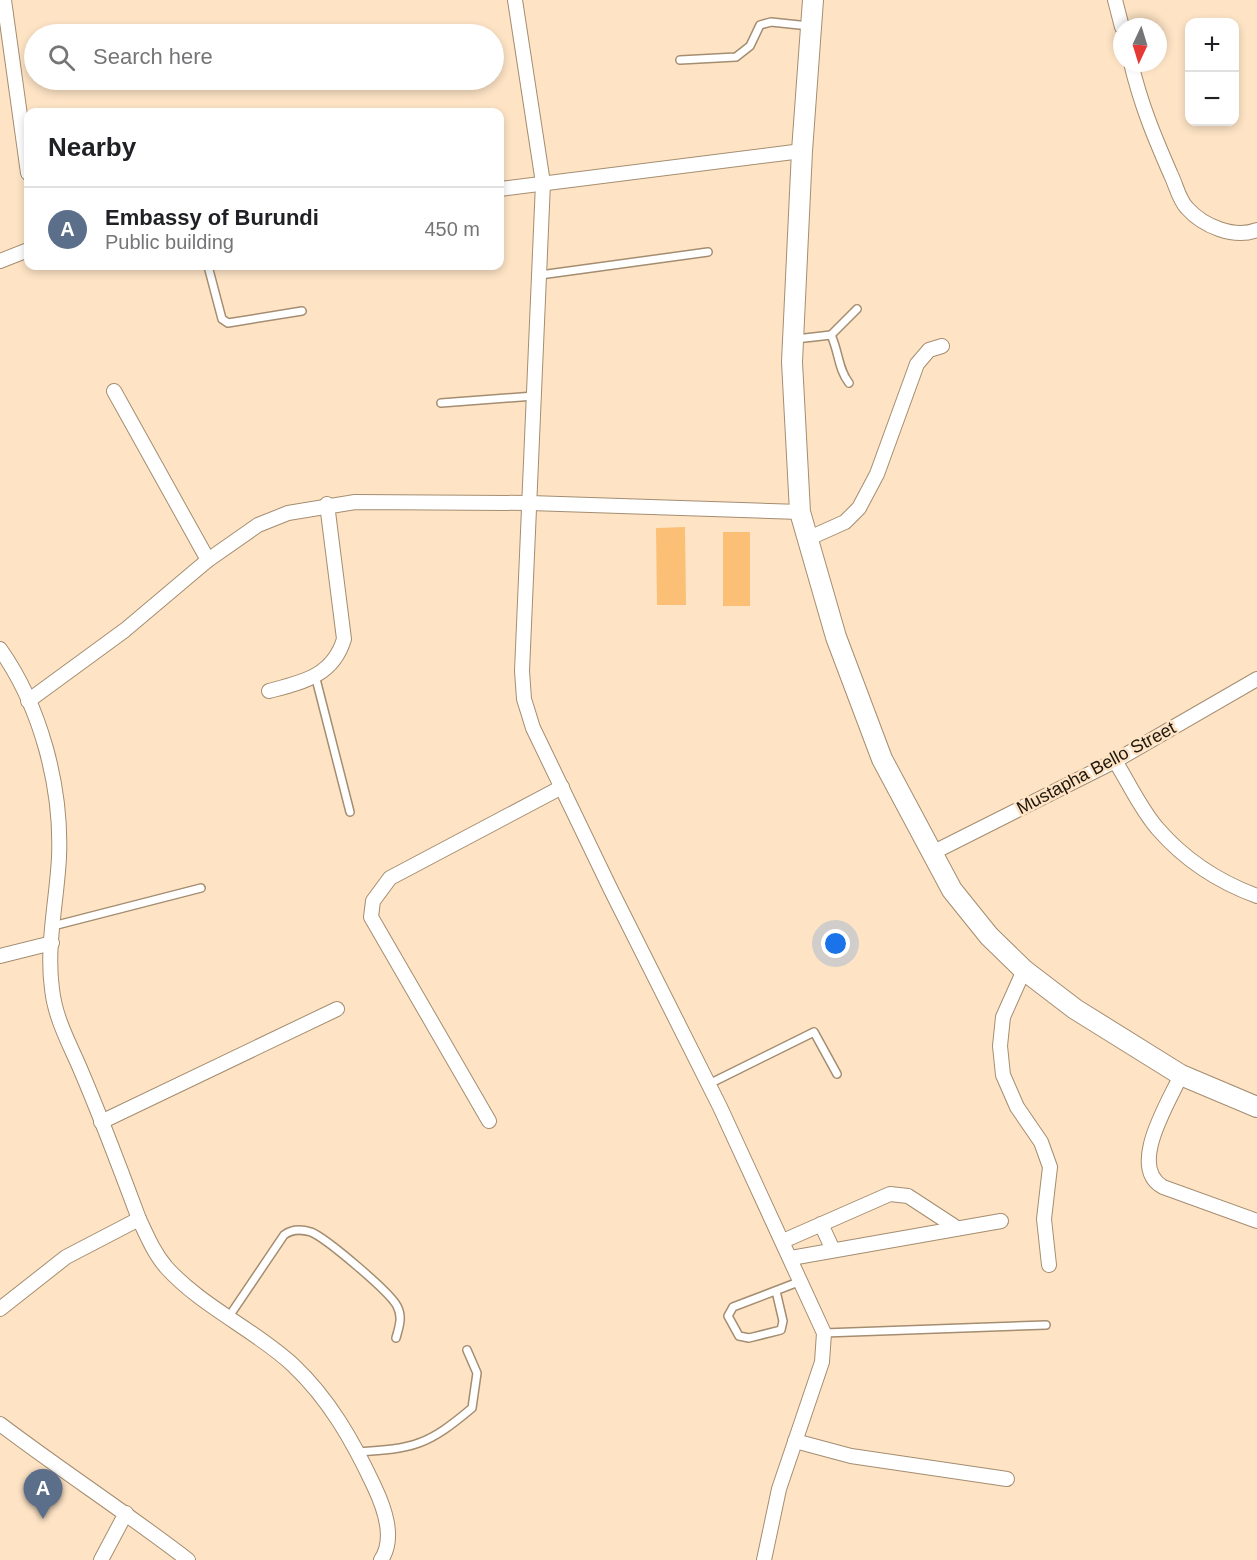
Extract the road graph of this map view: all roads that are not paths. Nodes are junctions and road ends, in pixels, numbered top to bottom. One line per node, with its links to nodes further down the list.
1 (4, 0): 9 (street)
2 (515, 0): 11 (street)
3 (813, 0): 6 (street)
4 (1115, 0): 5 (street)
5 (1120, 18)
6 (811, 26): 7 (lane); 10 (street)
7 (680, 60)
8 (1133, 72): 13 (street)
9 (24, 144)
10 (802, 151): 11 (street); 22 (street)
11 (543, 183): 12 (street); 18 (street)
12 (504, 188)
13 (1257, 230)
14 (24, 252): 16 (street)
15 (708, 252): 18 (lane)
16 (0, 261)
17 (209, 270): 20 (lane)
18 (540, 275): 26 (street)
19 (857, 309): 21 (lane)
20 (302, 311)
21 (831, 335): 22 (lane); 24 (lane)
22 (793, 340): 30 (street)
23 (942, 346): 31 (street)
24 (849, 383)
25 (114, 391): 32 (street)
26 (534, 396): 27 (lane); 28 (street)
27 (441, 403)
28 (530, 502): 29 (street); 30 (street); 39 (street)
29 (327, 504): 32 (street); 34 (street)
30 (800, 512): 31 (street)
31 (807, 539): 41 (street)
32 (208, 560): 37 (street)
33 (0, 649): 37 (street)
34 (315, 674): 36 (street); 40 (lane)
35 (1257, 679): 38 (street, Mustapha Bello Street)
36 (269, 691)
37 (28, 701): 44 (street)
38 (1115, 761): 41 (street, Mustapha Bello Street); 43 (street)
39 (562, 787): 51 (street); 53 (street)
40 (351, 812)
41 (932, 853): 47 (street)
42 (201, 888): 44 (lane)
43 (1257, 896)
44 (53, 926): 45 (street)
45 (51, 943): 46 (street); 54 (street)
46 (0, 956)
47 (1024, 970): 50 (street); 63 (street)
48 (336, 1009): 54 (street)
49 (837, 1074): 51 (lane)
50 (1181, 1075): 52 (street); 57 (street)
51 (709, 1084): 60 (street)
52 (1257, 1107)
53 (489, 1121)
54 (101, 1122): 55 (street)
55 (139, 1219): 66 (street); 67 (street)
56 (1002, 1221): 59 (street)
57 (1257, 1221)
58 (821, 1224): 59 (street); 60 (street); 61 (street)
59 (957, 1228): 61 (street)
60 (783, 1241): 62 (street)
61 (833, 1250): 62 (street)
62 (790, 1258): 64 (street)
63 (1049, 1265)
64 (801, 1281): 65 (lane); 69 (street)
65 (776, 1291): 65 (lane)
66 (0, 1309)
67 (228, 1318): 70 (lane); 74 (street)
68 (1046, 1325): 69 (lane)
69 (824, 1333): 73 (street)
70 (396, 1338)
71 (467, 1350): 74 (lane)
72 (0, 1424): 76 (street)
73 (795, 1441): 75 (street); 80 (street)
74 (357, 1452): 79 (street)
75 (1007, 1479)
76 (126, 1513): 77 (street); 78 (street)
77 (101, 1560)
78 (188, 1560)
79 (381, 1560)
80 (764, 1560)

